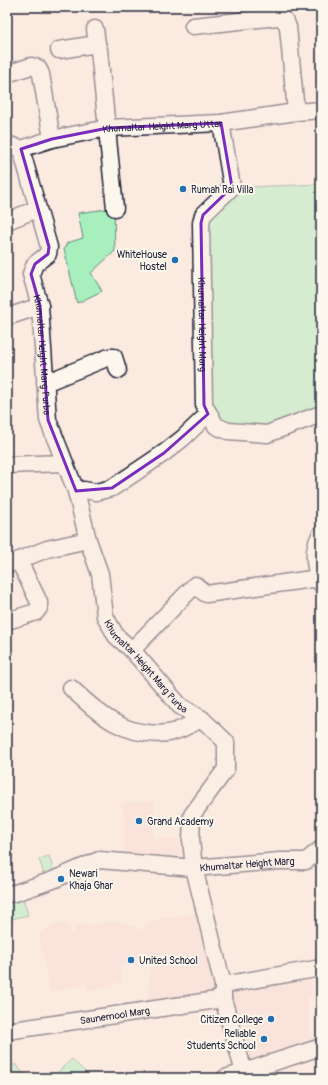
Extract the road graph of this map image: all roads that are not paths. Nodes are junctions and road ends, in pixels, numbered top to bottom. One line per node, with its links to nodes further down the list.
1 (193, 26): 5 (street)
2 (59, 50): 7 (street)
3 (7, 74): 8 (street)
4 (321, 110): 5 (street, Khumaltar Height Marg Uttar)
5 (296, 112): 6 (street, Khumaltar Height Marg Uttar)
6 (221, 123): 7 (street, Khumaltar Height Marg Uttar); 17 (street, Khumaltar Height Marg)
7 (108, 128): 8 (street, Khumaltar Height Marg Uttar); 10 (street)
8 (52, 139): 9 (street, Khumaltar Height Marg Uttar)
9 (14, 147): 11 (street, Khumaltar Height Marg Purba)
10 (115, 208)
11 (37, 209): 12 (street); 13 (street, Khumaltar Height Marg Purba)
12 (7, 221)
13 (40, 306): 14 (street); 16 (street, Khumaltar Height Marg Purba)
14 (7, 317)
15 (118, 370): 16 (street)
16 (45, 383): 19 (street, Khumaltar Height Marg Purba)
17 (208, 414): 18 (street); 21 (street)
18 (321, 414)
19 (64, 463): 20 (street); 21 (street, Khumaltar Height Marg Purba)
20 (7, 465)
21 (76, 492): 23 (street, Khumaltar Height Marg Purba)
22 (321, 534): 25 (street)
23 (88, 540): 24 (street); 27 (street, Khumaltar Height Marg Purba)
24 (13, 563): 26 (street)
25 (320, 581): 27 (street)
26 (7, 621)
27 (132, 650): 29 (street, Khumaltar Height Marg Purba)
28 (71, 688): 29 (street)
29 (202, 719): 31 (street, Khumaltar Height Marg Purba)
30 (321, 849): 31 (street, Khumaltar Height Marg)
31 (194, 868): 32 (street, Khumaltar Height Marg); 34 (street, Khumaltar Height Marg Purba)
32 (7, 894)
33 (321, 968): 34 (street, Saunemool Marg)
34 (223, 992): 35 (street, Saunemool Marg); 37 (street, Khumaltar Height Marg Purba)
35 (7, 1031)
36 (321, 1047): 37 (street)
37 (244, 1072): 38 (street)
38 (225, 1078)

